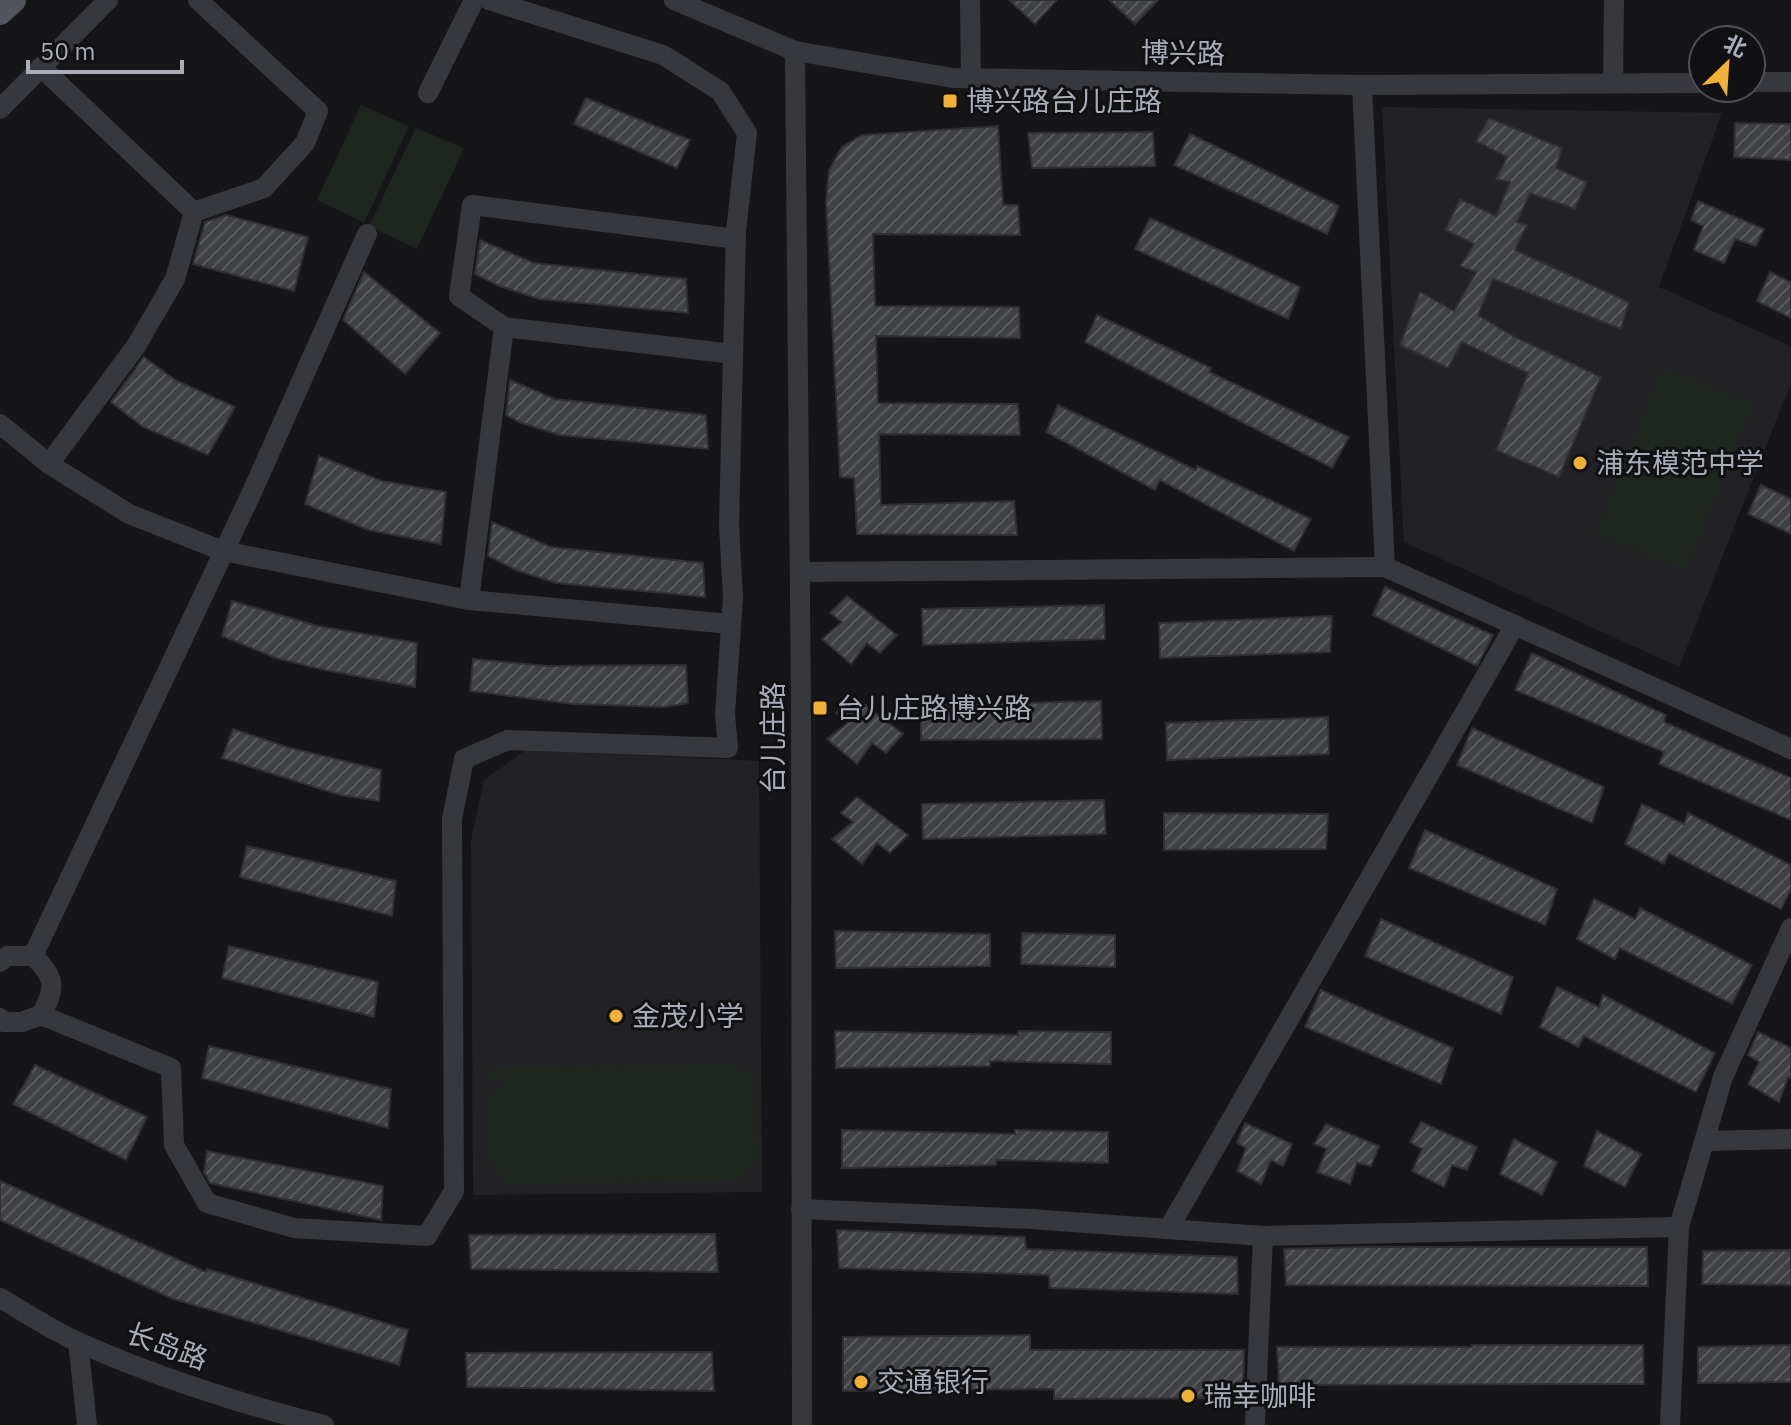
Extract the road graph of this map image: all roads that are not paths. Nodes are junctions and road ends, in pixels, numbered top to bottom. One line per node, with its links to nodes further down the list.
1 (13, 0): 9 (main road)
2 (108, 0): 11 (street)
3 (198, 0): 20 (street)
4 (474, 0): 18 (street)
5 (489, 0): 22 (street)
6 (674, 0): 10 (street, 博兴路)
7 (970, 0): 12 (street)
8 (1614, 0): 15 (street)
9 (0, 12)
10 (795, 51): 12 (street, 博兴路); 29 (street, 台儿庄路)
11 (41, 67): 19 (street); 20 (street)
12 (971, 78): 17 (street, 博兴路)
13 (1767, 82): 14 (street)
14 (1791, 82)
15 (1613, 83): 16 (street, 博兴路); 17 (street, 博兴路)
16 (1687, 83)
17 (1362, 85): 28 (street)
18 (428, 93)
19 (0, 109)
20 (194, 212): 26 (street)
21 (367, 234): 27 (street)
22 (736, 239): 23 (street); 24 (street)
23 (504, 327): 24 (street); 30 (street)
24 (733, 354): 31 (street)
25 (0, 424): 26 (street)
26 (49, 464): 27 (street)
27 (223, 551): 30 (street); 35 (street)
28 (1385, 567): 29 (street); 32 (street)
29 (800, 572): 41 (street, 台儿庄路)
30 (469, 600): 31 (street)
31 (731, 624): 37 (street)
32 (1515, 625): 33 (street); 43 (street)
33 (1791, 749)
34 (1791, 928): 40 (street)
35 (33, 956): 36 (street); 37 (street)
36 (0, 962)
37 (41, 1015): 38 (street)
38 (1, 1022)
39 (1791, 1139): 40 (street)
40 (1704, 1141): 42 (street)
41 (801, 1209): 43 (street); 49 (street, 台儿庄路)
42 (1679, 1227): 44 (street); 51 (street)
43 (1169, 1228): 44 (street)
44 (1263, 1236): 50 (street)
45 (0, 1298): 46 (street, 长岛路)
46 (78, 1342): 47 (street); 48 (street, 长岛路)
47 (87, 1425)
48 (324, 1425)
49 (802, 1425)
50 (1255, 1425)
51 (1670, 1425)

